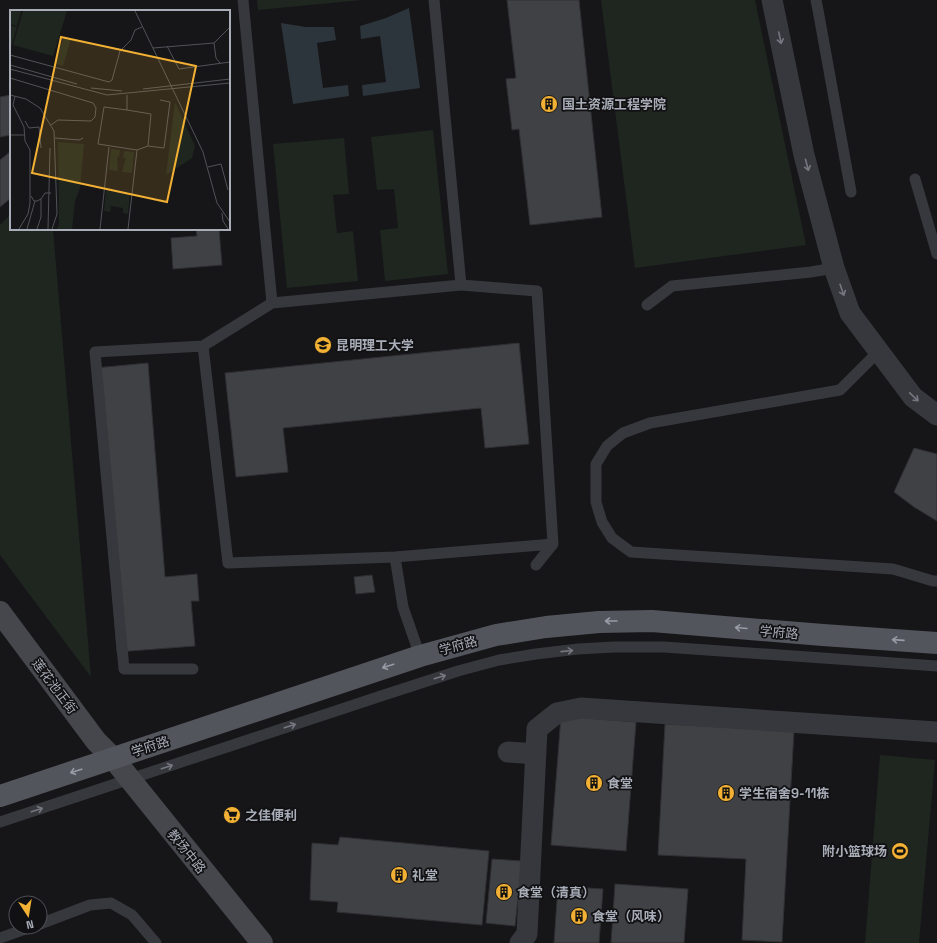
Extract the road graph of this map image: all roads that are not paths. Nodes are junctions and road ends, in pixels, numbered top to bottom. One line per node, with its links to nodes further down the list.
1 (243, 0): 10 (lane)
2 (434, 0): 9 (lane)
3 (772, 0): 8 (street, one-way to 8)
4 (816, 0): 6 (lane)
5 (915, 179): 7 (lane)
6 (851, 192)
7 (937, 254)
8 (834, 268): 11 (lane); 13 (street, one-way to 13)
9 (461, 284): 10 (lane); 15 (lane)
10 (272, 303): 12 (lane)
11 (647, 305)
12 (203, 346): 16 (lane); 23 (lane)
13 (879, 350): 14 (street, one-way to 14); 18 (lane)
14 (937, 415)
15 (553, 544): 16 (lane); 17 (lane)
16 (395, 557): 21 (lane)
17 (536, 565)
18 (937, 581)
19 (0, 612): 27 (main road, 莲花池正街)
20 (937, 643): 21 (main road, 学府路, one-way to 21)
21 (420, 656): 27 (main road, 学府路, one-way to 27)
22 (937, 666): 28 (lane, 学府路, one-way to 22)
23 (193, 669)
24 (937, 732): 26 (street)
25 (508, 752): 26 (street)
26 (536, 754): 34 (street)
27 (113, 758): 28 (main road, 教场中路); 29 (main road, 学府路, one-way to 29)
28 (130, 779): 30 (lane, 学府路, one-way to 28); 33 (main road, 教场中路)
29 (0, 796)
30 (0, 822)
31 (48, 921): 32 (lane)
32 (156, 943)
33 (262, 943)
34 (520, 943)

